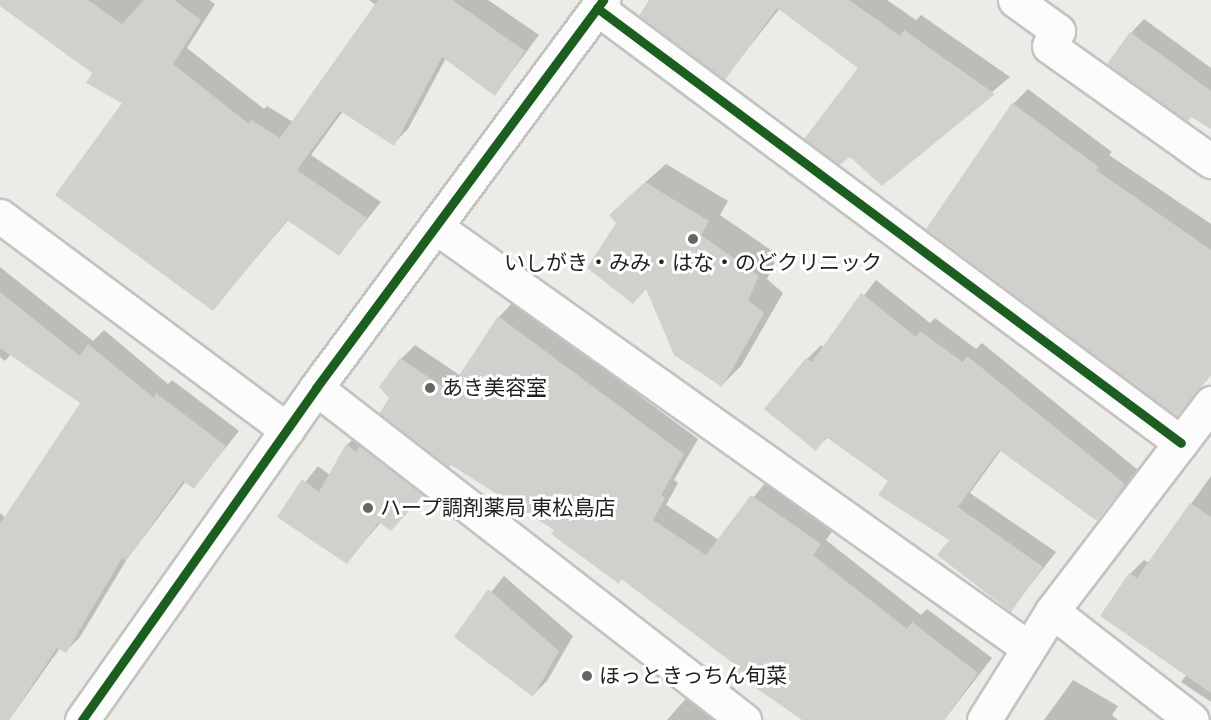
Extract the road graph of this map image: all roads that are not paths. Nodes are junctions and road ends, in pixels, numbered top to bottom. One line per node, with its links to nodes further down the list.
1 (1015, 0): 3 (street)
2 (600, 4): 5 (street); 9 (street)
3 (1211, 161)
4 (0, 216): 8 (street)
5 (436, 227): 6 (street); 11 (street)
6 (316, 388): 8 (street); 13 (street)
7 (1211, 404): 9 (street)
8 (287, 430): 12 (street)
9 (1181, 443): 10 (street)
10 (1052, 611): 11 (street); 15 (street)
11 (1027, 647): 14 (street)
12 (82, 720)
13 (744, 720)
14 (984, 720)
15 (1192, 720)

